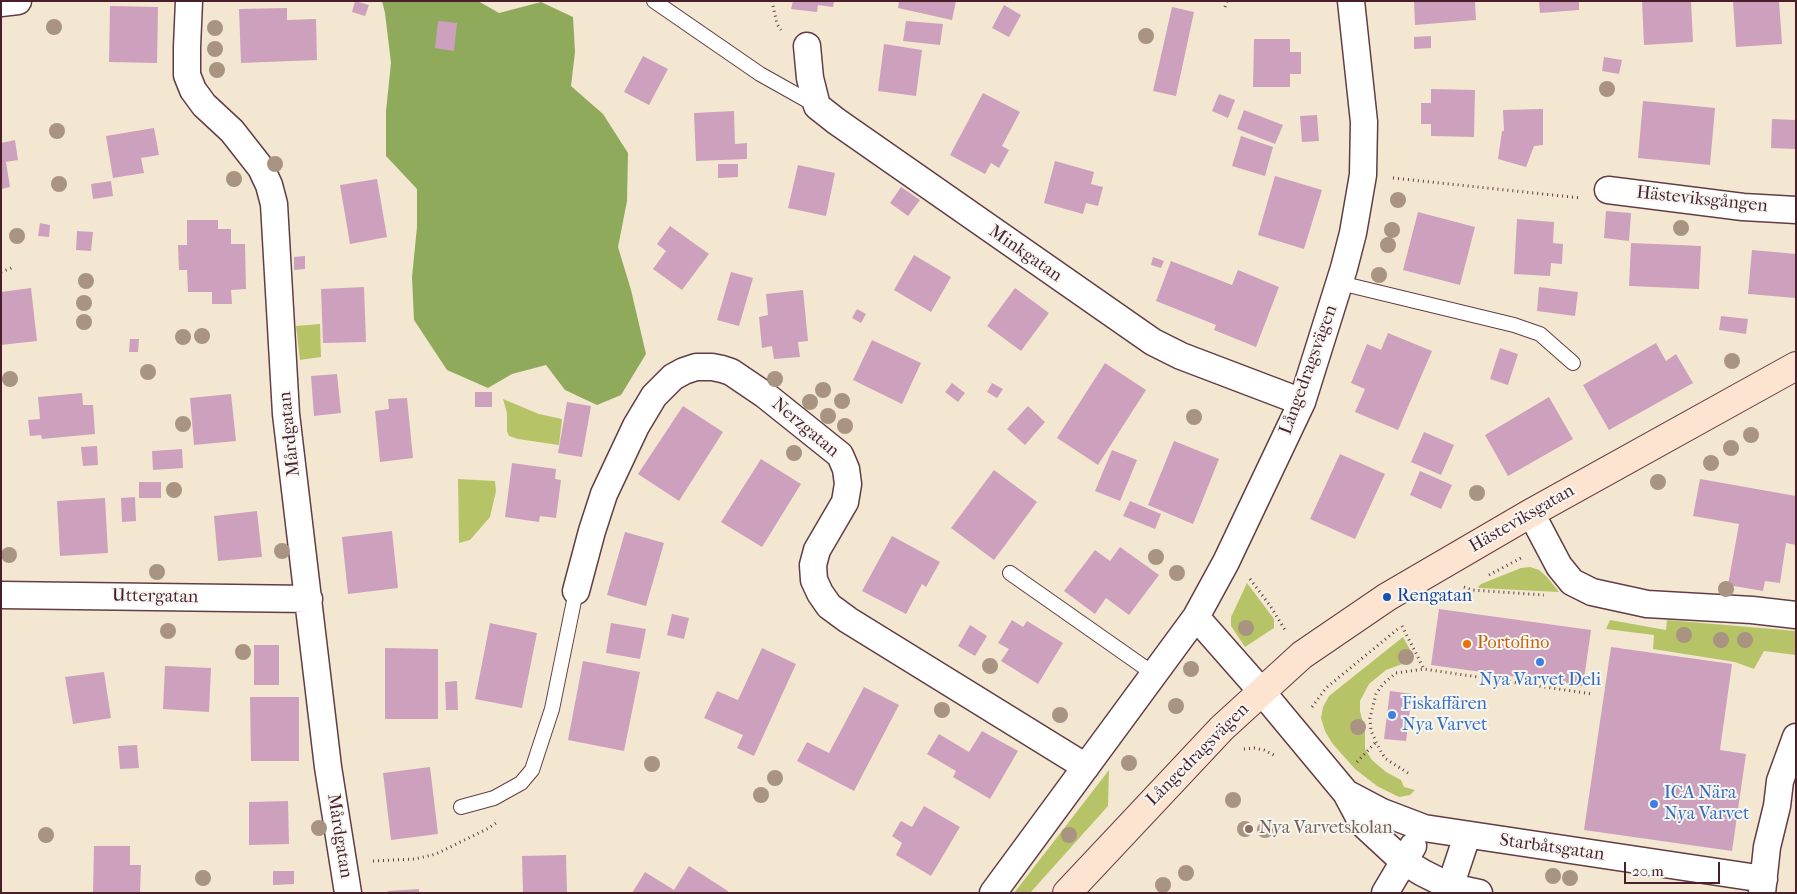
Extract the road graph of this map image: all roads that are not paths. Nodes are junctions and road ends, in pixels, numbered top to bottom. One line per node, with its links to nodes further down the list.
1 (18, 1): 5 (street)
2 (189, 1): 18 (street, Mårdgatan)
3 (654, 1): 7 (lane)
4 (1351, 1): 10 (street, Långedragsvägen)
5 (1, 3)
6 (807, 46): 7 (street)
7 (817, 106): 13 (street, Minkgatan)
8 (1608, 190): 9 (street, Hästeviksgången)
9 (1796, 210)
10 (1340, 283): 11 (lane, Långedragsvägen); 13 (street, Långedragsvägen)
11 (1573, 363)
12 (1796, 366): 14 (street, Hästeviksgatan)
13 (1302, 402): 20 (street, Långedragsvägen)
14 (1531, 513): 19 (street); 22 (street, Hästeviksgatan)
15 (1010, 573): 21 (lane)
16 (576, 591): 24 (street, Nerzgatan); 26 (lane)
17 (1, 595): 18 (street, Uttergatan)
18 (309, 599): 32 (street, Mårdgatan)
19 (1796, 615)
20 (1196, 617): 21 (street, Långedragsvägen); 22 (street, Långedragsvägen)
21 (1154, 674): 24 (street, Långedragsvägen)
22 (1262, 692): 25 (street, Starbåtsgatan); 34 (street, Långedragsvägen)
23 (1796, 737): 30 (street)
24 (1086, 767): 33 (street, Långedragsvägen)
25 (1346, 793): 27 (street, Starbåtsgatan); 29 (street, Starbåtsgatan)
26 (461, 807)
27 (1424, 828): 28 (street, Starbåtsgatan); 29 (street)
28 (1467, 836): 30 (street, Starbåtsgatan); 31 (street)
29 (1403, 861): 31 (street, Starbåtsgatan); 35 (street)
30 (1763, 886)
31 (1450, 890): 36 (street, Starbåtsgatan)
32 (348, 893)
33 (994, 893)
34 (1067, 893)
35 (1385, 893)
36 (1479, 893)

